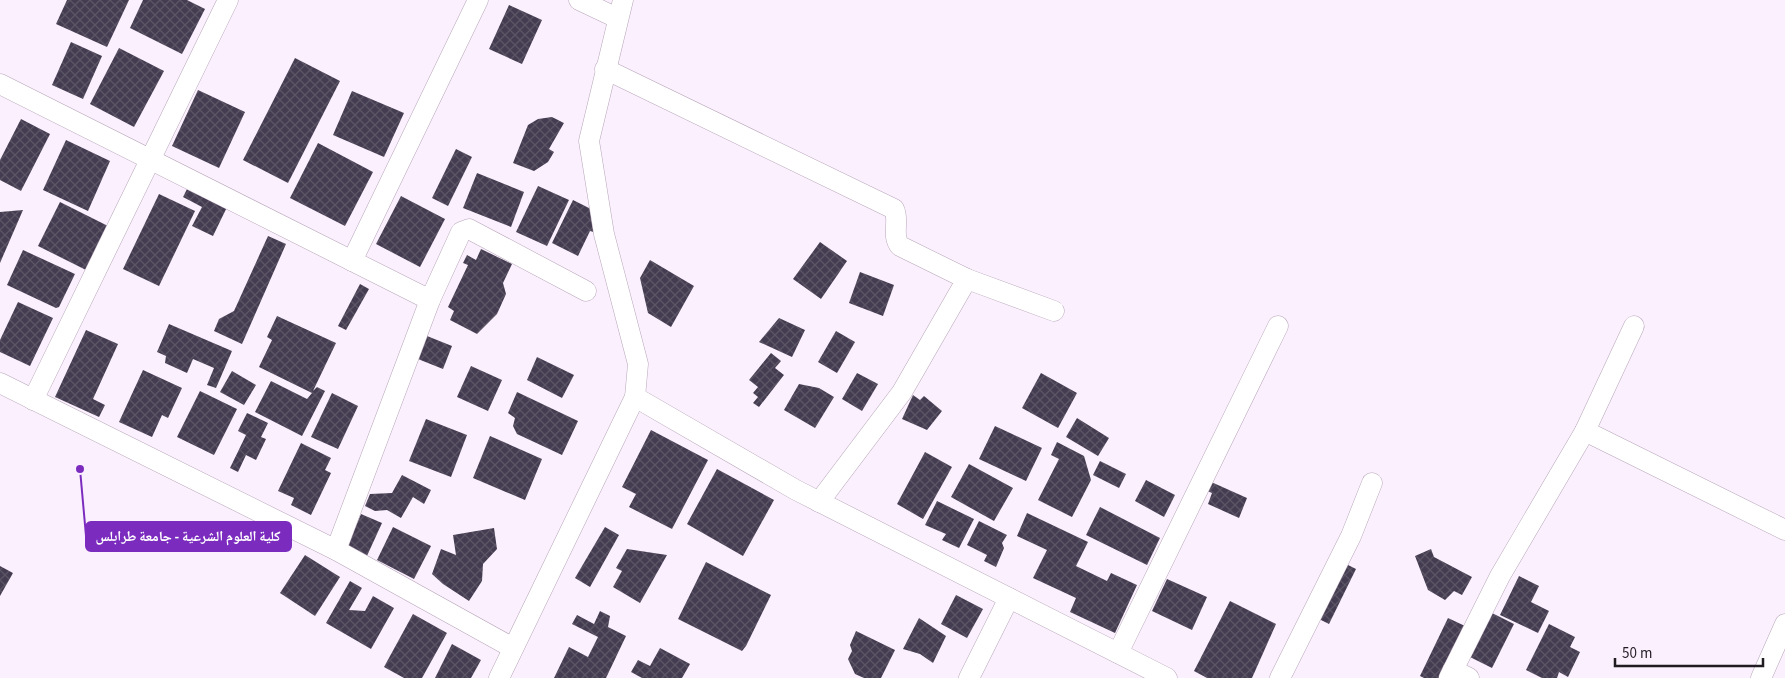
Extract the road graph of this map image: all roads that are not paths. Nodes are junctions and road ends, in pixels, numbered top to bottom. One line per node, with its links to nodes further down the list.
1 (228, 0): 7 (street)
2 (478, 0): 8 (street)
3 (580, 0): 4 (street)
4 (620, 9): 5 (street)
5 (605, 69): 9 (street); 16 (street)
6 (0, 84): 7 (street)
7 (150, 161): 8 (street); 17 (street)
8 (352, 261): 11 (street)
9 (967, 279): 12 (street); 20 (street)
10 (586, 291): 11 (street)
11 (430, 300): 22 (street)
12 (1054, 311)
13 (1278, 326): 26 (street)
14 (1634, 326): 18 (street)
15 (0, 383): 17 (street)
16 (635, 397): 20 (street); 25 (street)
17 (33, 400): 22 (street)
18 (1585, 431): 21 (street); 28 (street)
19 (1372, 483): 32 (street)
20 (820, 502): 23 (street)
21 (1785, 530)
22 (336, 550): 25 (street)
23 (1009, 598): 26 (street); 30 (street)
24 (1785, 624): 33 (street)
25 (513, 648): 29 (street)
26 (1118, 653): 27 (street)
27 (1147, 673): 31 (street)
28 (1457, 675)
29 (499, 678)
30 (969, 678)
31 (1167, 678)
32 (1280, 678)
33 (1761, 678)

